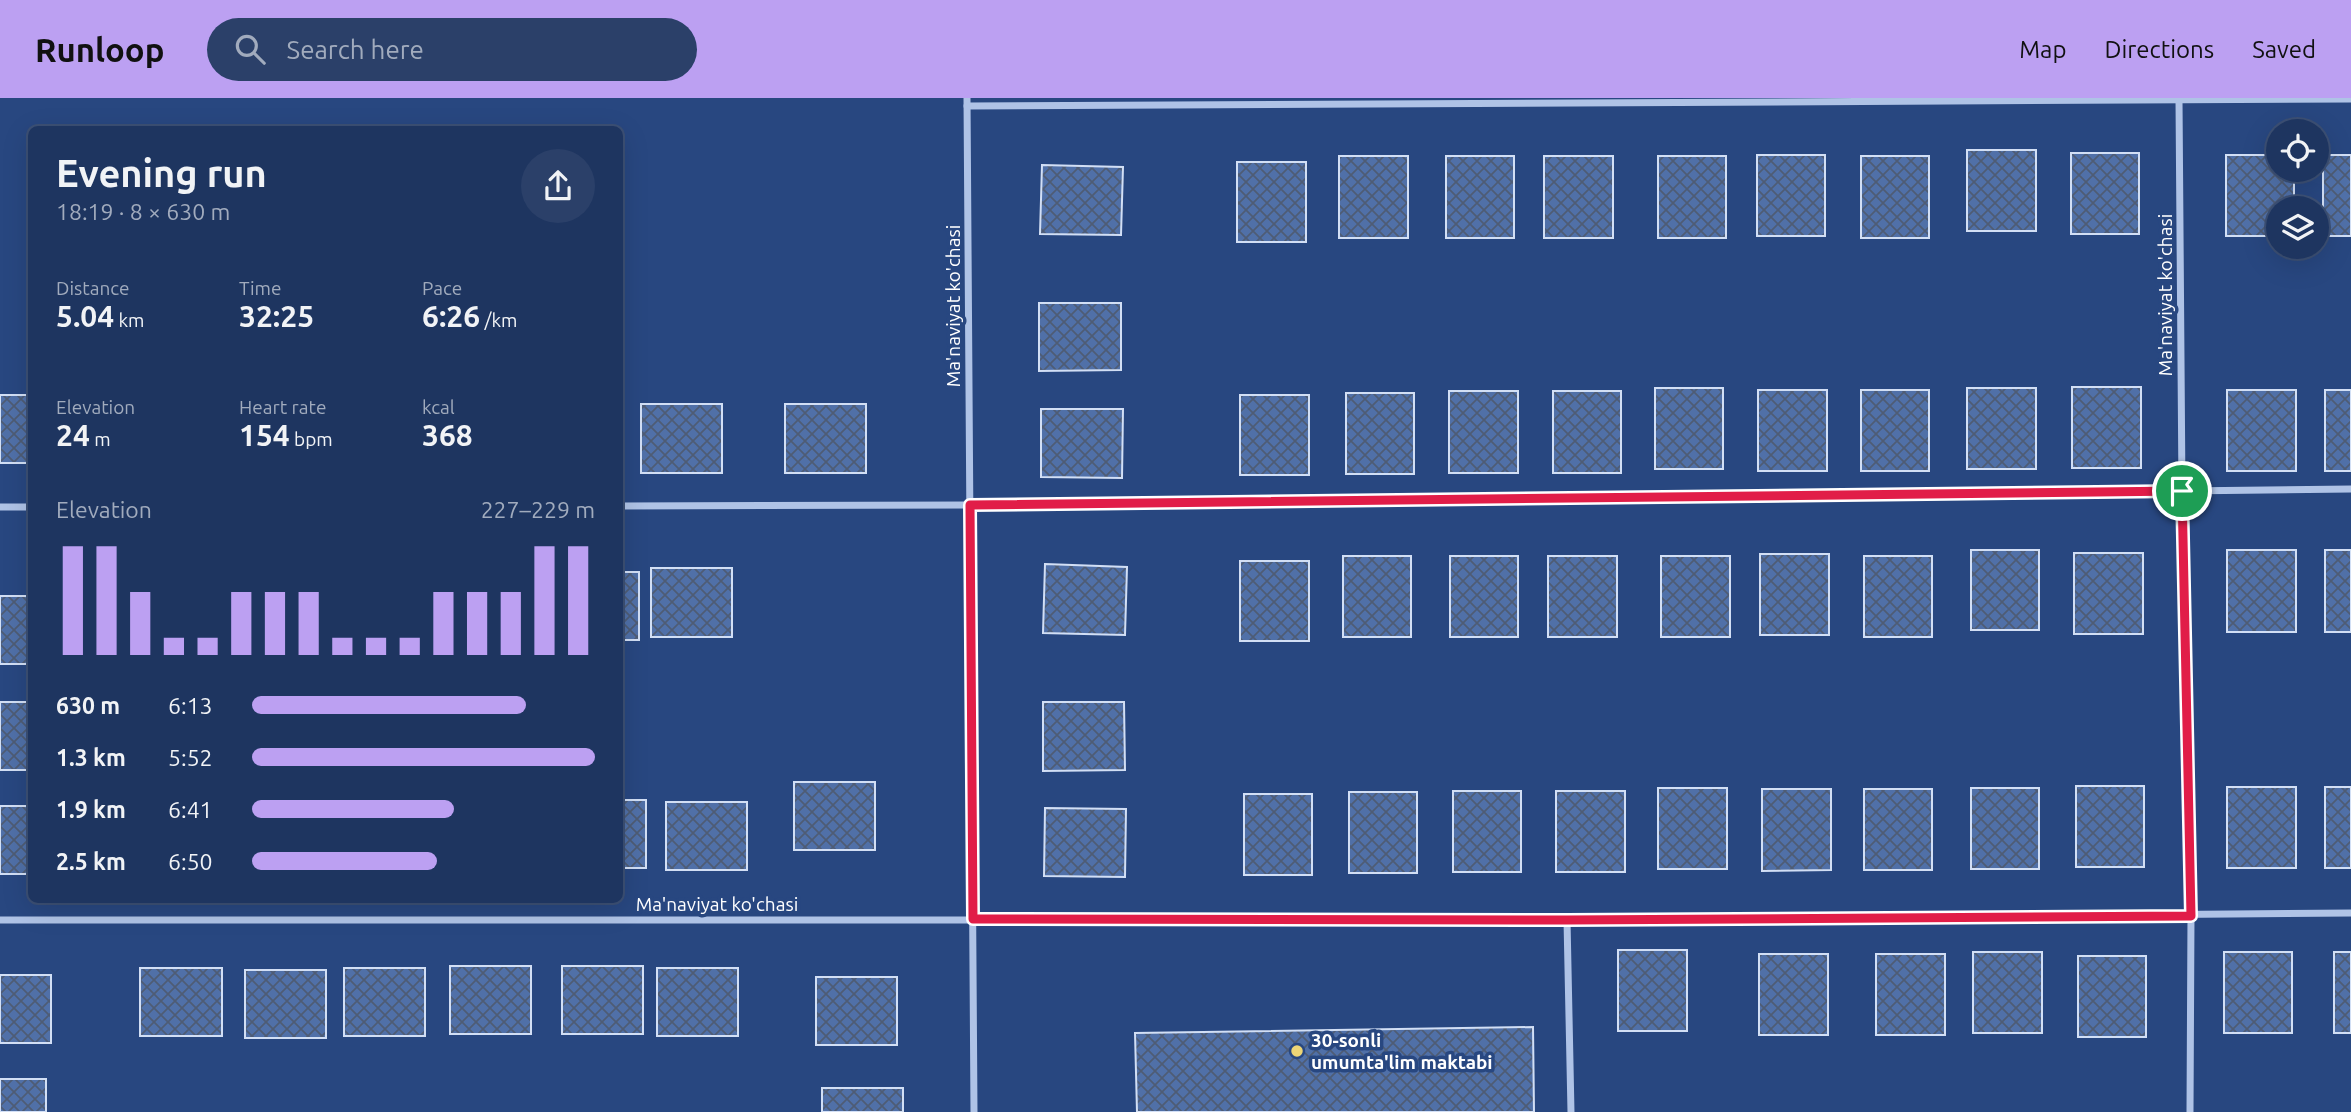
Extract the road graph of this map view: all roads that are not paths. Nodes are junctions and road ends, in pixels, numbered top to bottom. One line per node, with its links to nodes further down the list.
1 (2351, 99): 2 (street, Ma'naviyat ko'chasi)
2 (2179, 100): 3 (street, Ma'naviyat ko'chasi); 5 (street, Ma'naviyat ko'chasi)
3 (967, 102): 6 (street, Ma'naviyat ko'chasi)
4 (2351, 489): 5 (street)
5 (2182, 491): 6 (street); 11 (street, Ma'naviyat ko'chasi)
6 (970, 505): 7 (street); 12 (street, Ma'naviyat ko'chasi)
7 (623, 506)
8 (0, 507): 9 (street)
9 (28, 507)
10 (2351, 913): 11 (street, Ma'naviyat ko'chasi)
11 (2191, 916): 14 (street, Ma'naviyat ko'chasi); 17 (street, Ma'naviyat ko'chasi)
12 (973, 919): 13 (street, Ma'naviyat ko'chasi); 14 (street, Ma'naviyat ko'chasi); 15 (street, Ma'naviyat ko'chasi)
13 (0, 920)
14 (1567, 920): 16 (street)
15 (974, 1112)
16 (1571, 1112)
17 (2190, 1112)

